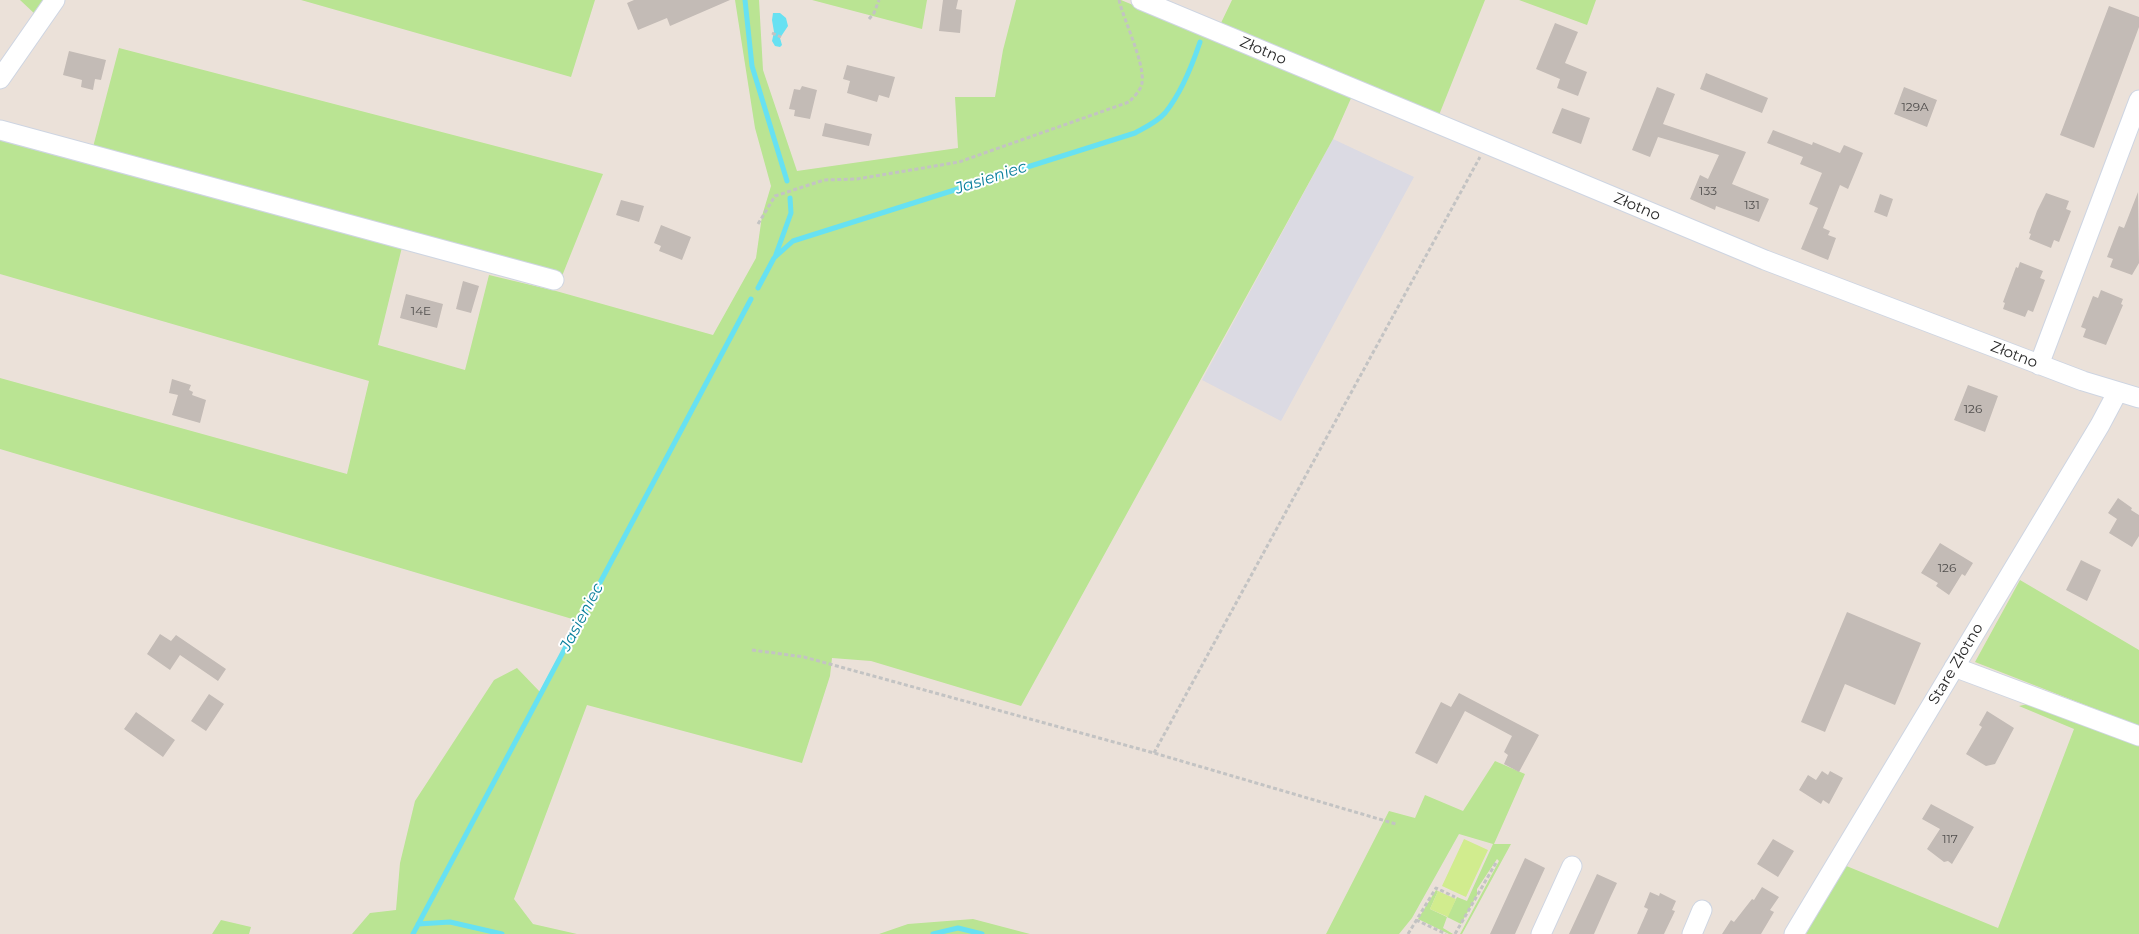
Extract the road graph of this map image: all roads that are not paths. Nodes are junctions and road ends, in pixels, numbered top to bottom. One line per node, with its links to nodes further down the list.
1 (55, 0): 3 (street)
2 (1142, 0): 7 (street, Złotno)
3 (0, 80)
4 (2139, 100): 7 (street)
5 (0, 130): 6 (street)
6 (554, 280)
7 (2039, 365): 8 (street, Złotno)
8 (2117, 393): 9 (street, Złotno); 10 (street, Stare Złotno)
9 (2139, 398)
10 (1954, 667): 11 (street); 16 (street, Stare Złotno)
11 (2139, 736)
12 (1572, 866): 14 (street)
13 (1702, 910): 15 (street)
14 (1541, 934)
15 (1692, 934)
16 (1794, 934)

